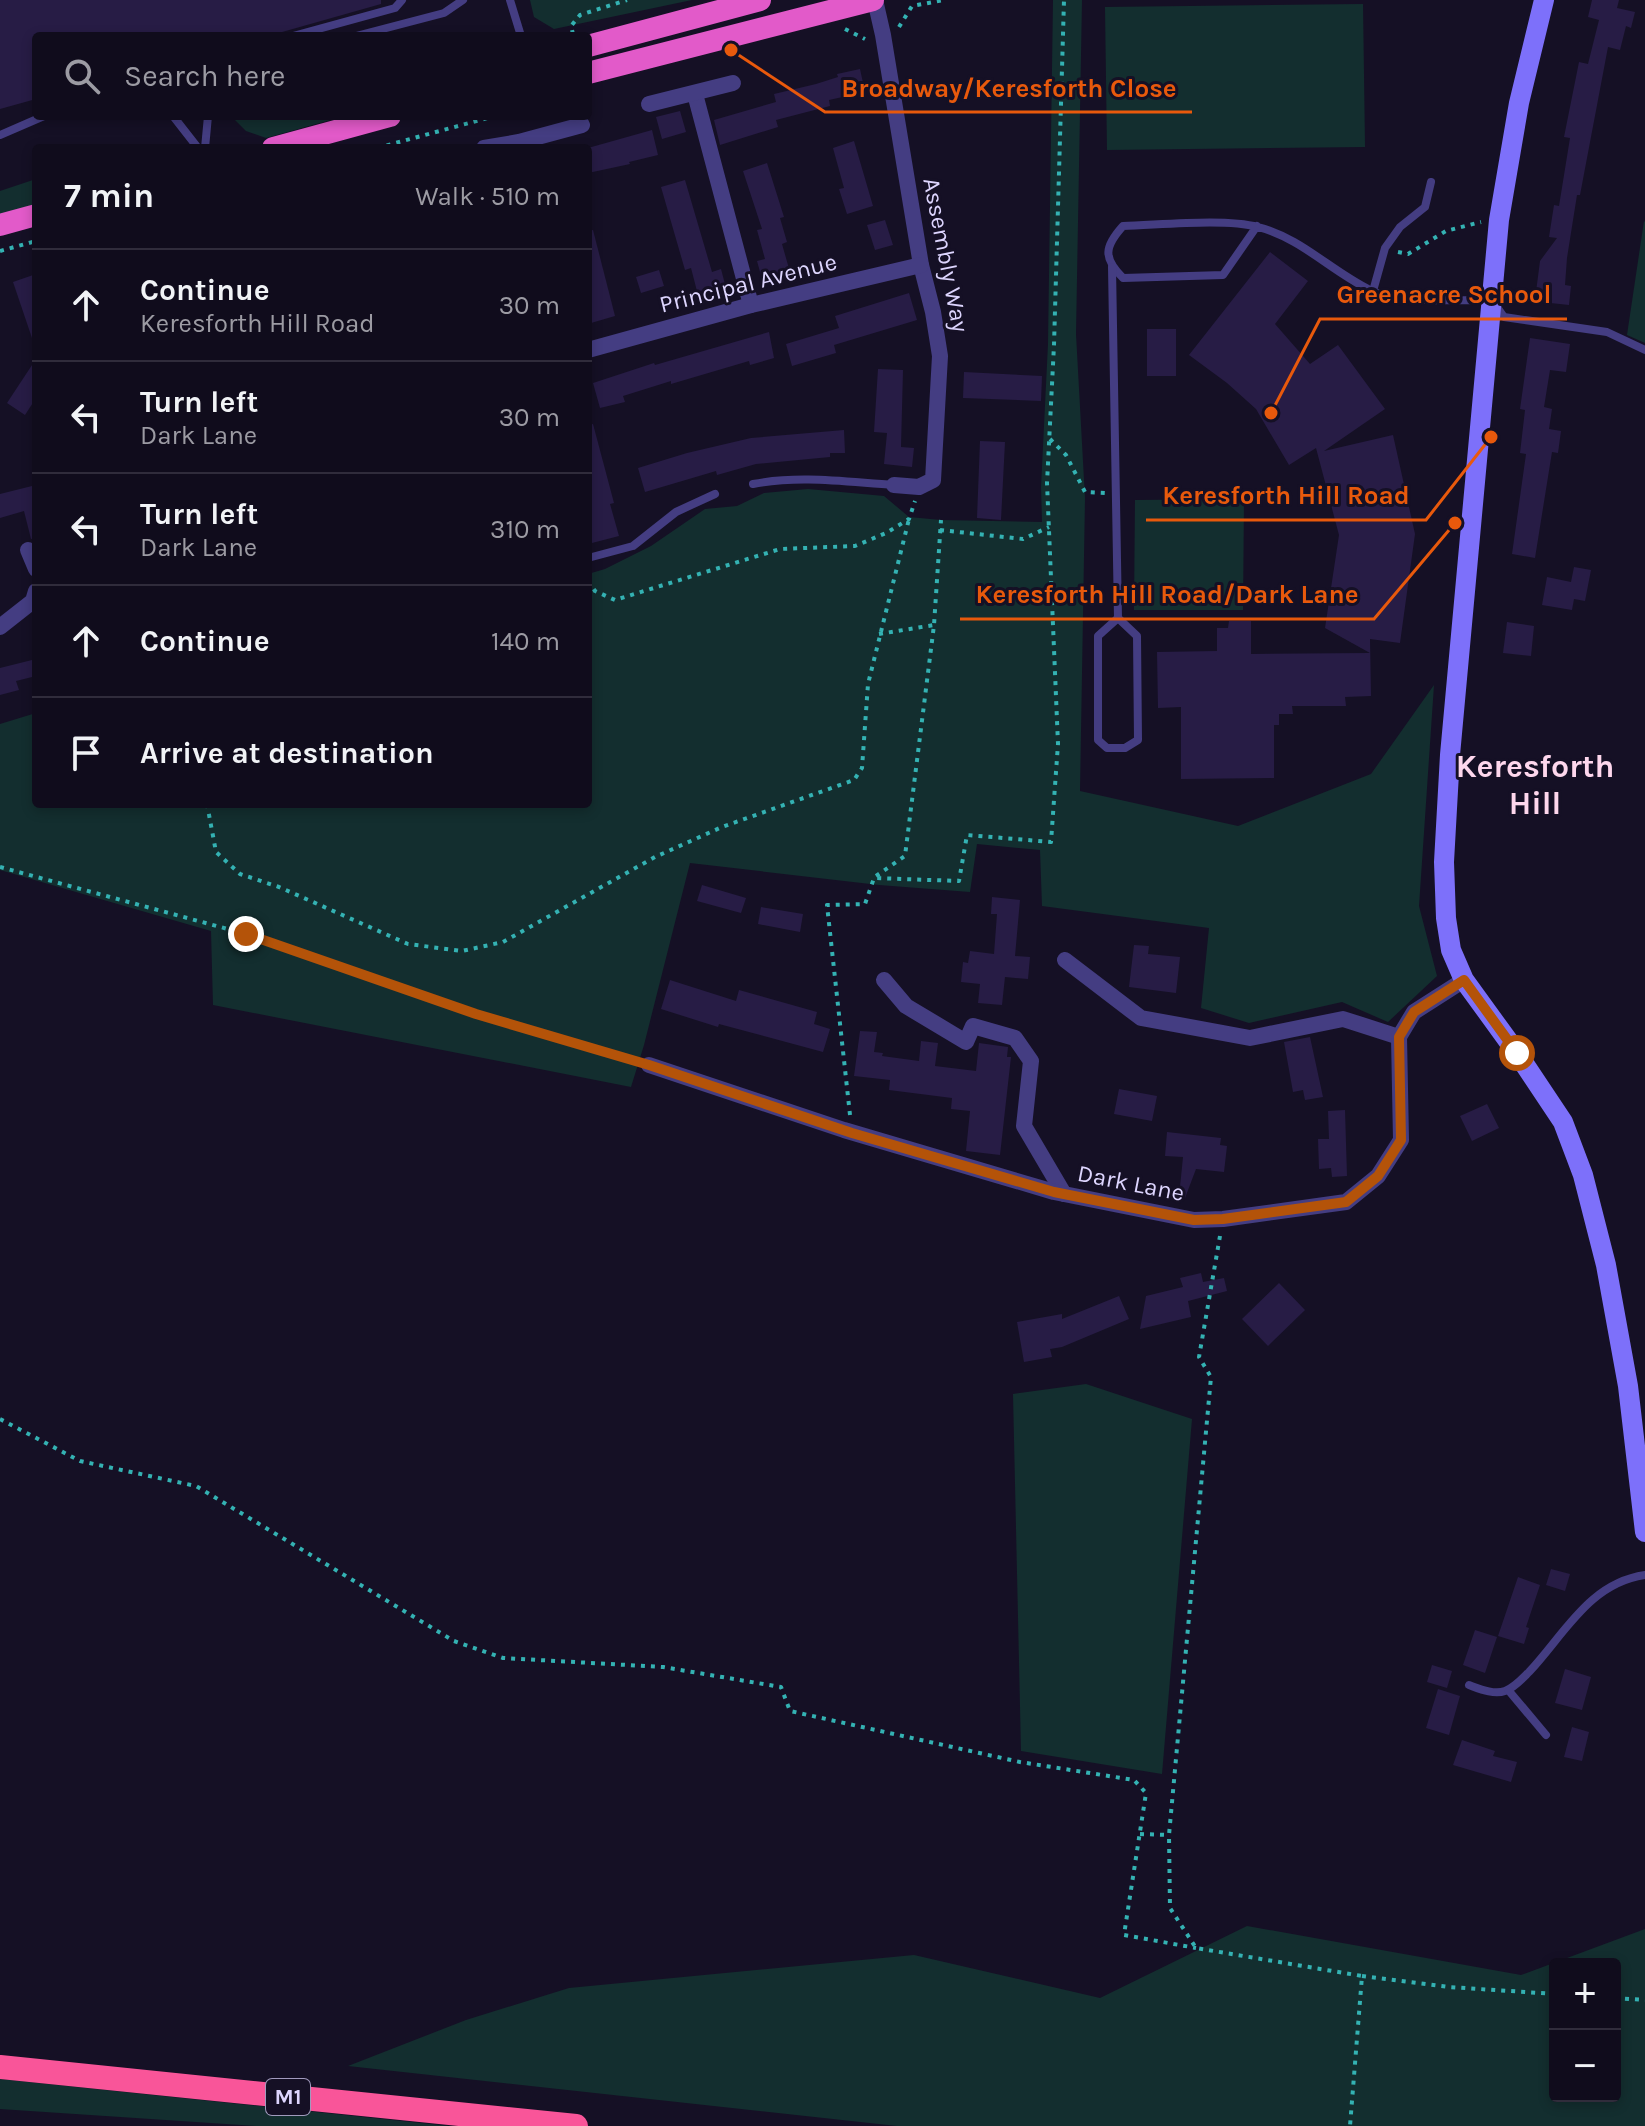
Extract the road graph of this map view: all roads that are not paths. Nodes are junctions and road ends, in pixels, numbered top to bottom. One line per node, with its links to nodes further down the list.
1 (402, 0): 9 (lane)
2 (447, 0): 8 (lane)
3 (463, 0): 8 (lane)
4 (510, 0): 11 (lane)
5 (760, 0): 12 (highway)
6 (874, 0): 13 (highway); 31 (street, Assembly Way)
7 (1544, 0): 34 (main road)
8 (444, 13): 10 (lane)
9 (308, 32)
10 (371, 32)
11 (520, 32)
12 (592, 45)
13 (592, 72)
14 (733, 83): 15 (street)
15 (695, 94): 16 (street); 35 (street)
16 (649, 104)
17 (35, 120): 22 (lane)
18 (177, 120): 23 (lane)
19 (208, 120): 24 (lane)
20 (375, 120): 25 (highway)
21 (582, 125): 26 (street)
22 (0, 135)
23 (195, 144)
24 (205, 144)
25 (288, 144)
26 (523, 144)
27 (1431, 182): 33 (lane)
28 (32, 216): 29 (highway)
29 (0, 225)
30 (1257, 226): 32 (lane); 32 (lane); 33 (lane)
31 (921, 265): 35 (street, Principal Avenue); 39 (street, Assembly Way)
32 (1112, 266): 43 (lane)
33 (1373, 291): 34 (lane)
34 (1492, 300): 37 (lane); 47 (main road)
35 (751, 305): 36 (street, Principal Avenue)
36 (592, 349)
37 (1645, 350)
38 (753, 484): 39 (lane)
39 (894, 485)
40 (715, 494): 41 (lane)
41 (592, 557)
42 (32, 600): 44 (street)
43 (1118, 618): 43 (lane)
44 (0, 627)
45 (1065, 960): 48 (street)
46 (884, 980): 50 (street)
47 (1464, 980): 48 (street); 51 (main road)
48 (1399, 1037): 50 (street, Dark Lane)
49 (649, 1065): 50 (street, Dark Lane)
50 (1064, 1194)
51 (1645, 1532)
52 (1645, 1575): 54 (lane)
53 (1469, 1685): 54 (lane)
54 (1509, 1691): 55 (lane)
55 (1546, 1735)
56 (0, 2067): 57 (highway, M1)
57 (576, 2126)

